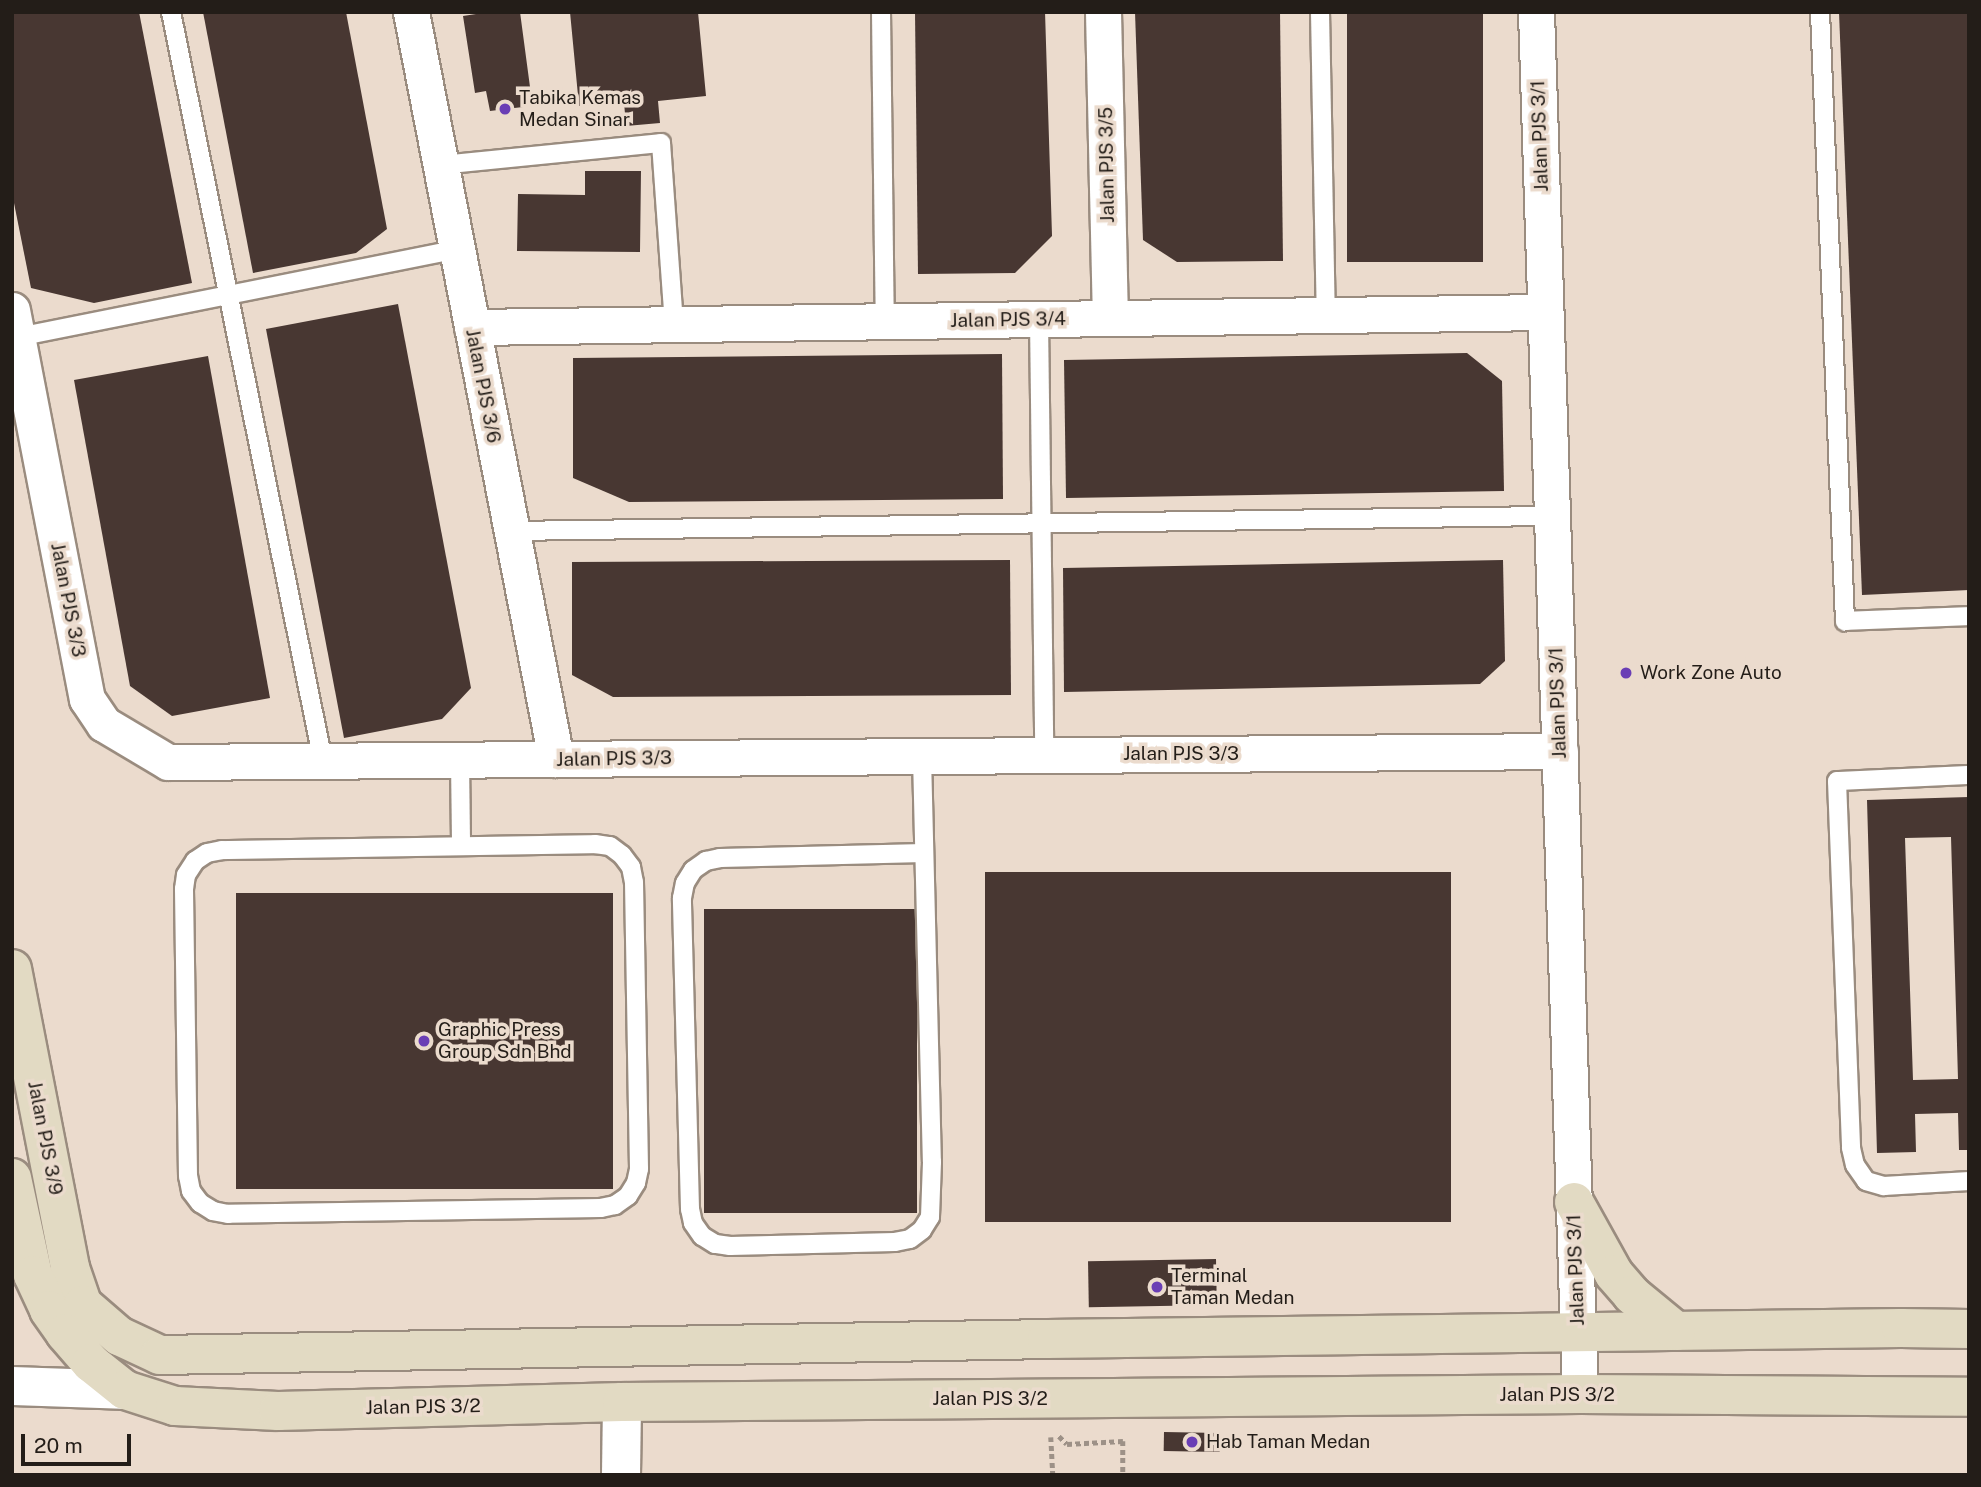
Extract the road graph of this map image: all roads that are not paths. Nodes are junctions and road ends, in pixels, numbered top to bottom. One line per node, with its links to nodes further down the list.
1 (171, 12): 10 (lane)
2 (411, 12): 8 (street, Jalan PJS 3/6)
3 (881, 12): 15 (lane)
4 (1103, 12): 13 (street, Jalan PJS 3/5)
5 (1320, 12): 12 (lane)
6 (1536, 12): 11 (street, Jalan PJS 3/1)
7 (1820, 12): 22 (lane)
8 (441, 165): 9 (street, Jalan PJS 3/6); 17 (lane)
9 (457, 249): 10 (lane); 18 (street, Jalan PJS 3/6)
10 (228, 294): 16 (lane); 28 (lane)
11 (1544, 312): 12 (street, Jalan PJS 3/4); 19 (street, Jalan PJS 3/1)
12 (1326, 315): 13 (street, Jalan PJS 3/4)
13 (1110, 318): 14 (street, Jalan PJS 3/4)
14 (1039, 319): 15 (street, Jalan PJS 3/4); 20 (lane)
15 (885, 321): 17 (street, Jalan PJS 3/4)
16 (15, 323): 28 (street, Jalan PJS 3/3)
17 (674, 324): 18 (street, Jalan PJS 3/4)
18 (472, 327): 21 (street, Jalan PJS 3/6)
19 (1552, 516): 20 (lane); 23 (street, Jalan PJS 3/1)
20 (1041, 523): 21 (lane); 24 (lane)
21 (511, 531): 26 (street, Jalan PJS 3/6)
22 (1969, 616)
23 (1560, 751): 24 (street, Jalan PJS 3/3); 35 (street, Jalan PJS 3/1)
24 (1044, 755): 25 (street, Jalan PJS 3/3)
25 (922, 757): 26 (street, Jalan PJS 3/3); 31 (lane)
26 (556, 759): 27 (street, Jalan PJS 3/3)
27 (460, 760): 28 (street, Jalan PJS 3/3); 30 (lane)
28 (323, 761)
29 (1969, 775): 34 (lane)
30 (461, 846): 30 (lane)
31 (924, 853): 31 (lane)
32 (12, 968): 37 (main road, Jalan PJS 3/9)
33 (12, 1178): 36 (main road, Jalan PJS 3/9)
34 (1969, 1181)
35 (1574, 1202): 39 (main road); 40 (street, Jalan PJS 3/1)
36 (19, 1264): 37 (main road, Jalan PJS 3/9)
37 (66, 1308): 40 (main road); 42 (main road, Jalan PJS 3/2)
38 (1969, 1329): 39 (main road)
39 (1676, 1331): 40 (main road)
40 (1578, 1332): 43 (street, Jalan PJS 3/1)
41 (12, 1386): 42 (street)
42 (125, 1390): 45 (main road, Jalan PJS 3/2)
43 (1580, 1394): 44 (main road, Jalan PJS 3/2); 45 (main road, Jalan PJS 3/2)
44 (1969, 1397)
45 (622, 1402): 46 (street)
46 (621, 1475)

